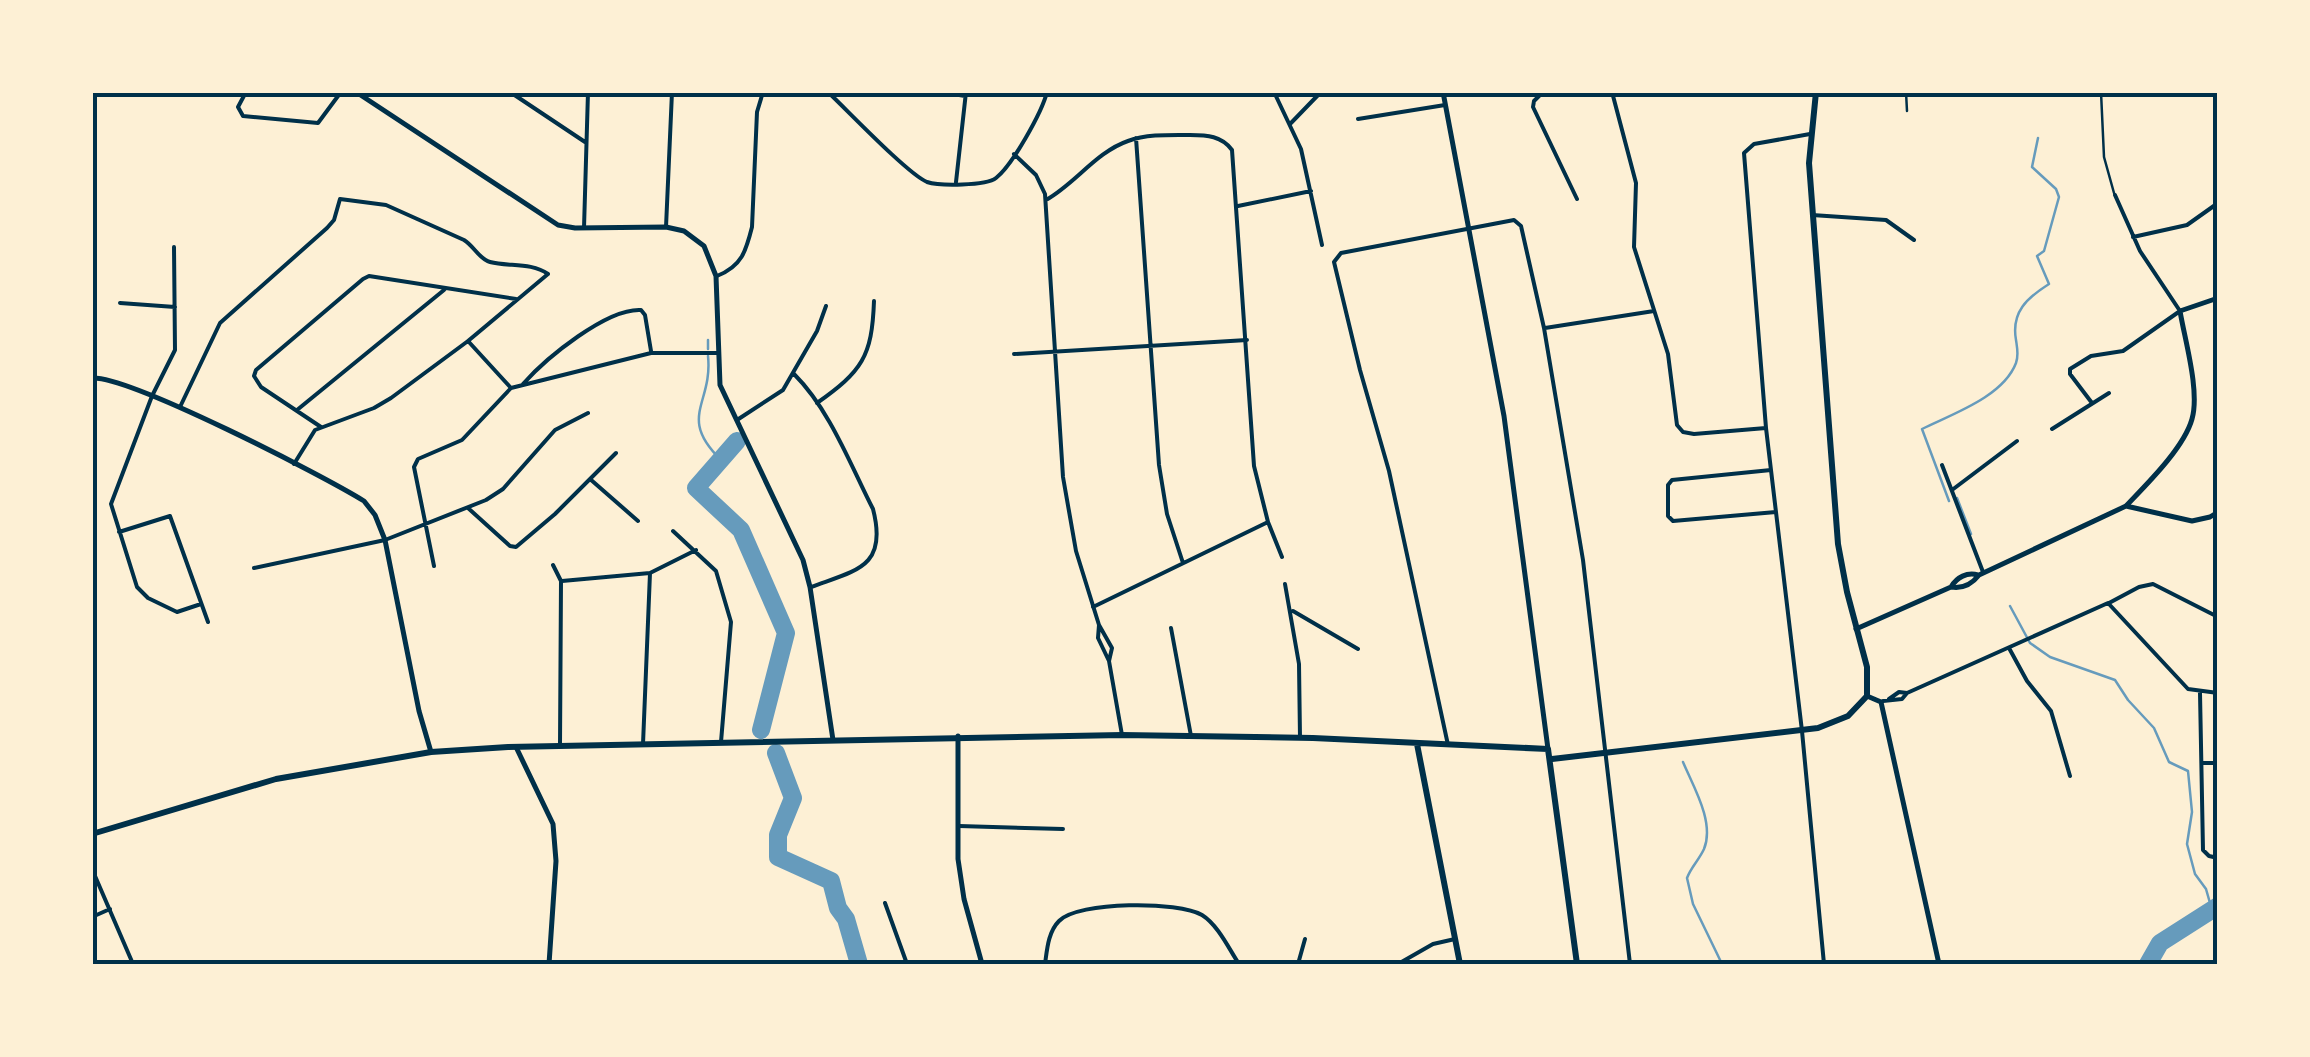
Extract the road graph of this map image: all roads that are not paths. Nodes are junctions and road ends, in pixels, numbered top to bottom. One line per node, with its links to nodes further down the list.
1 (246, 92): 2 (street)
2 (341, 92)
3 (356, 92): 37 (street)
4 (510, 92): 26 (street)
5 (588, 92): 26 (street)
6 (672, 92): 36 (street)
7 (764, 92): 43 (street)
8 (942, 92): 19 (street)
9 (1047, 92): 27 (street)
10 (1274, 92): 23 (street)
11 (1321, 92): 23 (street)
12 (1443, 92): 20 (street)
13 (1543, 92): 31 (street)
14 (1612, 92): 51 (street)
15 (1816, 92): 24 (main road)
16 (1906, 92): 21 (lane)
17 (2102, 93): 30 (lane)
18 (830, 94): 28 (street)
19 (966, 94): 28 (street)
20 (1446, 105): 22 (street); 38 (street)
21 (1907, 112)
22 (1358, 119)
23 (1291, 124): 29 (street)
24 (1810, 134): 35 (main road); 74 (street)
25 (1136, 138): 32 (street); 34 (street); 56 (street)
26 (585, 142): 37 (street)
27 (1014, 154): 28 (street); 32 (street)
28 (956, 184)
29 (1311, 192): 34 (street); 41 (street)
30 (2115, 195): 39 (street)
31 (1577, 199)
32 (1046, 200): 58 (street)
33 (2218, 203): 39 (street)
34 (1238, 206): 54 (street)
35 (1812, 214): 40 (street); 112 (main road)
36 (666, 227): 37 (street); 43 (street)
37 (584, 228)
38 (1469, 228): 53 (street); 130 (street); 132 (street)
39 (2133, 237): 52 (street)
40 (1914, 240)
41 (1322, 244)
42 (174, 248): 49 (street)
43 (716, 276): 59 (street)
44 (446, 289): 46 (street); 70 (street); 70 (street)
45 (2218, 298): 52 (street)
46 (516, 299): 55 (street); 69 (street)
47 (874, 301): 67 (street)
48 (120, 303): 49 (street)
49 (176, 306): 66 (street)
50 (826, 306): 61 (street)
51 (1654, 311): 53 (street); 74 (street)
52 (2180, 311): 68 (street); 83 (street)
53 (1544, 328): 134 (street)
54 (1248, 340): 56 (street); 88 (street)
55 (468, 341): 64 (street); 73 (street)
56 (1151, 346): 58 (street); 95 (street)
57 (651, 352): 59 (street); 63 (street); 63 (street)
58 (1054, 352): 60 (street); 106 (street)
59 (715, 353): 72 (street)
60 (1014, 354)
61 (794, 374): 67 (street); 72 (street)
62 (92, 378): 66 (street)
63 (524, 384): 64 (street)
64 (511, 388): 89 (street)
65 (2109, 393): 68 (street)
66 (152, 396): 69 (street); 90 (street)
67 (817, 402): 103 (street)
68 (2092, 404): 75 (street)
69 (179, 409): 78 (street)
70 (297, 410): 73 (street)
71 (588, 413): 84 (street)
72 (737, 420): 103 (street)
73 (321, 426): 78 (street)
74 (1766, 428): 80 (street)
75 (2052, 430)
76 (2017, 441): 82 (street)
77 (616, 453): 81 (street)
78 (294, 464): 92 (street)
79 (1942, 465): 82 (street)
80 (1771, 470): 85 (street); 85 (street)
81 (590, 479): 84 (street); 87 (street)
82 (1952, 490): 100 (street)
83 (2126, 506): 86 (street); 100 (street)
84 (468, 508): 89 (street)
85 (1776, 512): 120 (street)
86 (2218, 512)
87 (638, 521)
88 (1268, 522): 94 (street); 95 (street)
89 (424, 526): 92 (street); 97 (street)
90 (119, 532): 105 (street); 105 (street)
91 (673, 532): 93 (street)
92 (385, 540): 98 (street); 133 (street)
93 (696, 550): 99 (street); 126 (street)
94 (1282, 557)
95 (1183, 563): 106 (street)
96 (554, 565): 101 (street)
97 (434, 566)
98 (254, 568)
99 (650, 573): 101 (street); 128 (street)
100 (1981, 574): 112 (street)
101 (561, 581): 127 (street)
102 (1285, 584): 107 (street)
103 (810, 587): 125 (street)
104 (2108, 603): 108 (street); 113 (street); 117 (street)
105 (201, 604): 109 (street)
106 (1093, 607): 110 (street)
107 (1290, 610): 114 (street); 124 (street)
108 (2218, 616)
109 (208, 622)
110 (1099, 625): 115 (street); 115 (street)
111 (1170, 628): 123 (street)
112 (1856, 629): 118 (main road)
113 (2009, 648): 119 (street); 138 (street)
114 (1358, 649)
115 (1109, 661): 121 (street)
116 (2218, 692): 117 (street)
117 (2200, 693): 136 (street)
118 (1867, 696): 119 (street); 120 (main road)
119 (1884, 701): 162 (street)
120 (1802, 731): 134 (main road); 161 (street)
121 (1122, 735): 122 (main road); 123 (main road)
122 (958, 736): 125 (main road); 139 (street)
123 (1191, 736): 124 (main road)
124 (1300, 738): 129 (main road)
125 (833, 740): 126 (main road)
126 (721, 742): 128 (main road)
127 (560, 744): 128 (main road); 131 (main road)
128 (644, 744)
129 (1417, 744): 130 (main road); 148 (main road)
130 (1448, 746): 132 (main road)
131 (516, 747): 133 (main road); 151 (street)
132 (1548, 749): 135 (main road)
133 (431, 752): 141 (main road)
134 (1605, 753): 135 (main road); 160 (street)
135 (1552, 759): 159 (main road)
136 (2203, 763): 137 (street); 142 (street)
137 (2218, 763)
138 (2070, 776)
139 (959, 826): 140 (street); 153 (street)
140 (1063, 829)
141 (92, 834)
142 (2218, 858)
143 (92, 869): 145 (street)
144 (885, 903): 152 (street)
145 (110, 909): 146 (street); 150 (street)
146 (92, 916)
147 (1305, 939): 156 (street)
148 (1454, 940): 157 (street); 158 (main road)
149 (2218, 960): 163 (lane)
150 (133, 964)
151 (550, 964)
152 (906, 964)
153 (982, 964)
154 (1045, 964): 155 (street)
155 (1239, 964)
156 (1298, 964)
157 (1398, 964)
158 (1460, 964)
159 (1578, 964)
160 (1630, 964)
161 (1824, 964)
162 (1938, 964)
163 (2207, 964)

